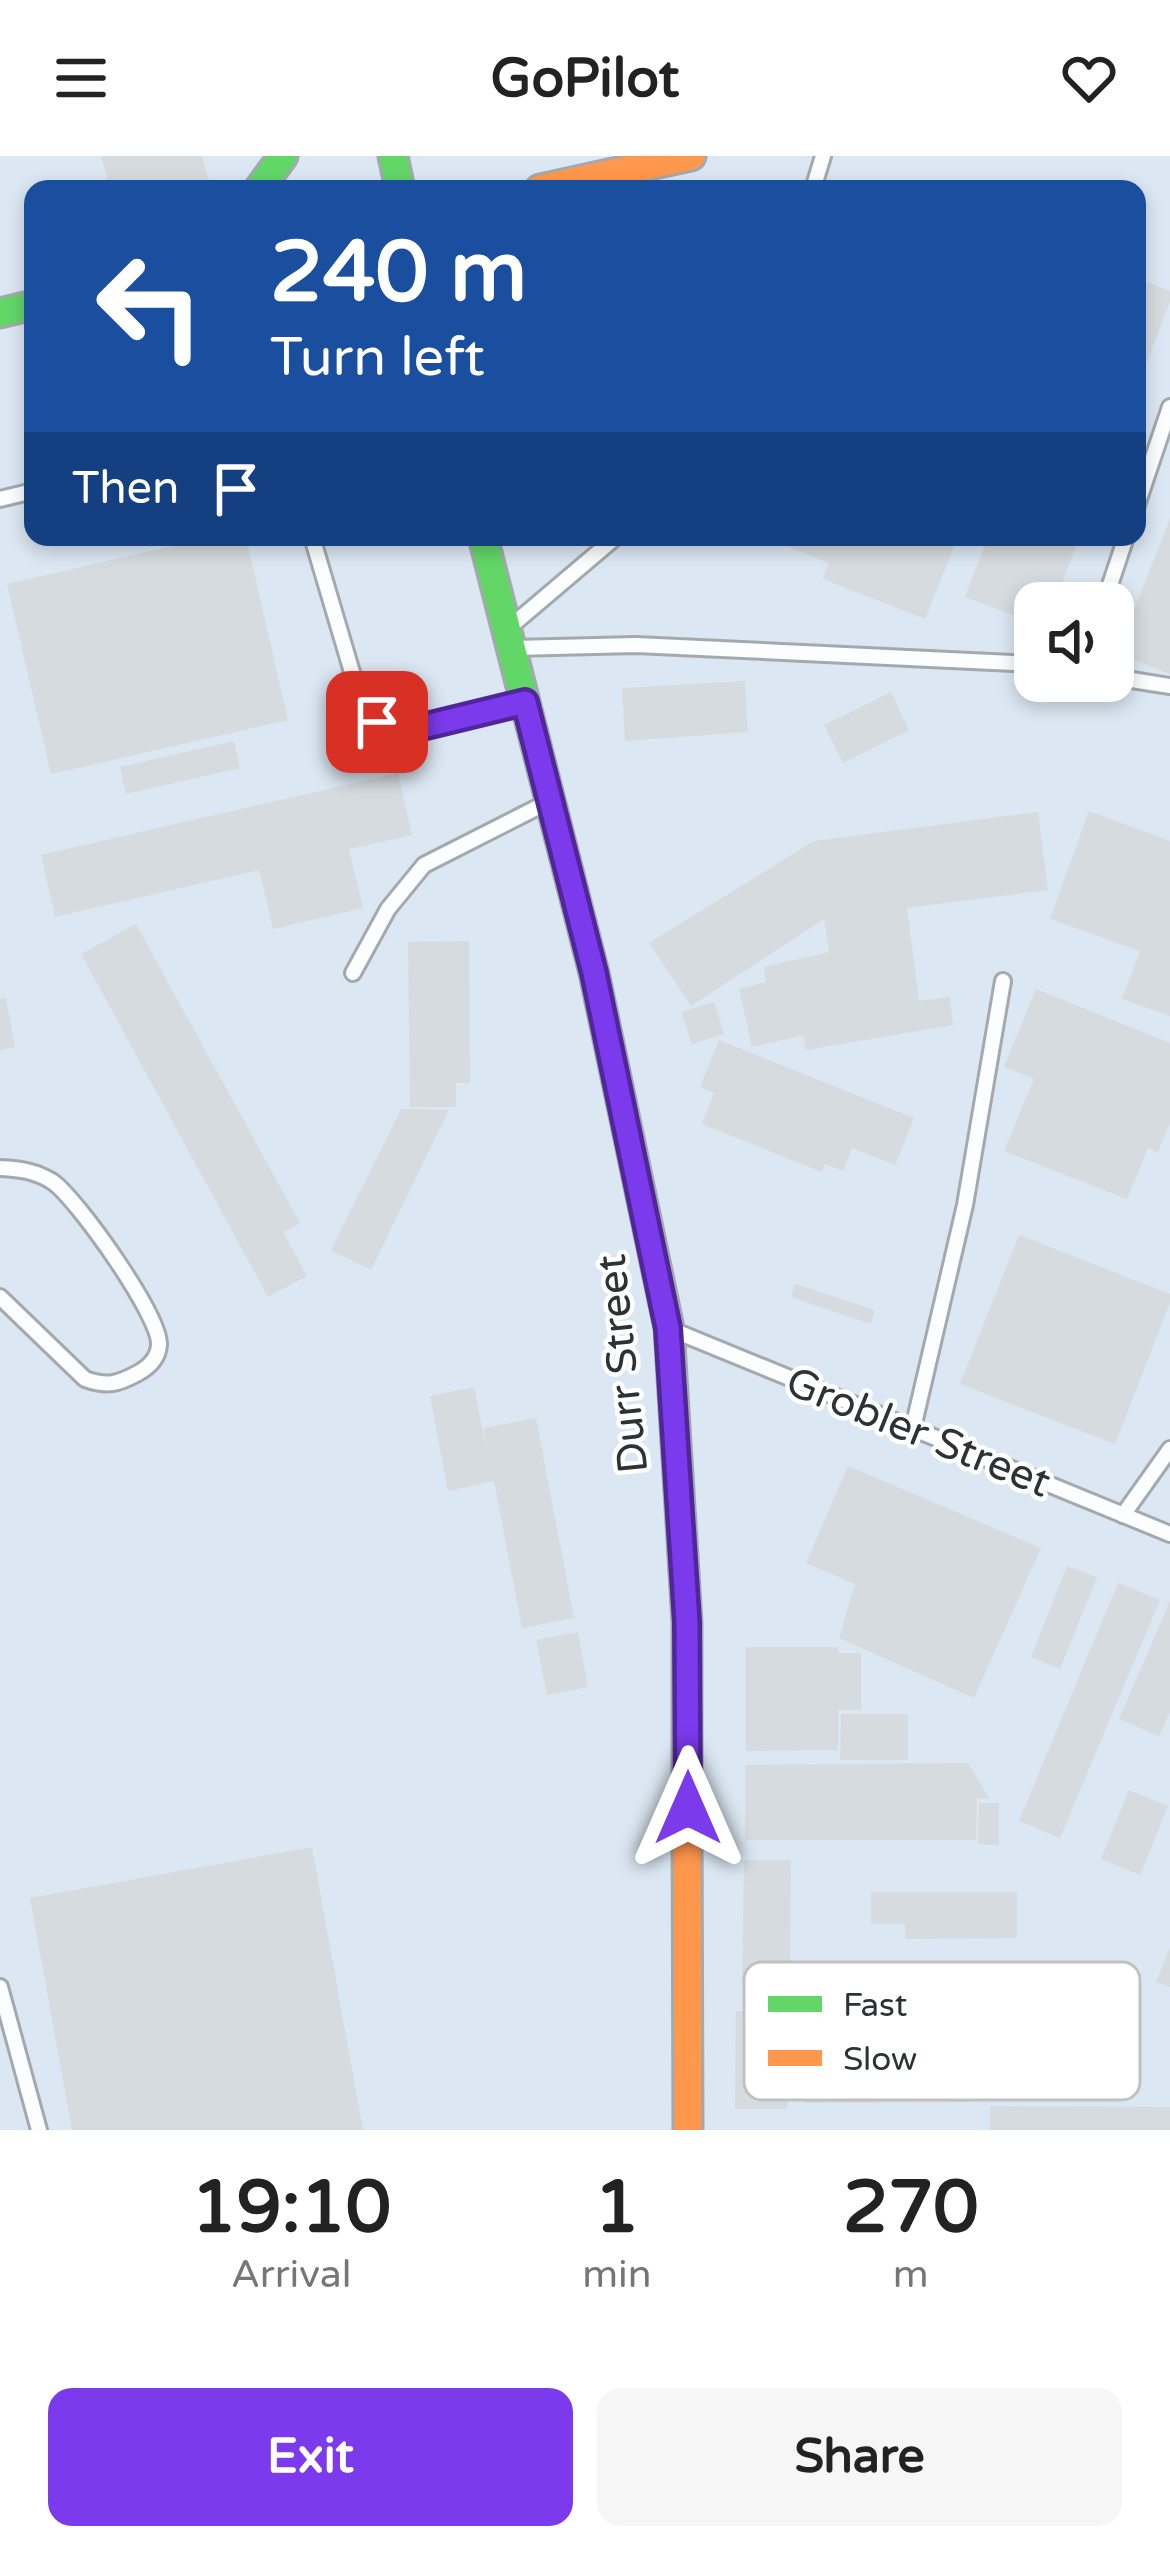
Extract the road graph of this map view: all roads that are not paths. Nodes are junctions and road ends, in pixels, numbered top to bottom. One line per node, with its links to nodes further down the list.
1 (691, 156): 2 (street)
2 (581, 180)
3 (1170, 407): 4 (lane)
4 (1146, 478)
5 (315, 546): 14 (lane)
6 (485, 546): 10 (street, Durr Street)
7 (607, 546): 10 (lane)
8 (1123, 546): 9 (lane)
9 (1111, 582)
10 (509, 639): 11 (lane); 14 (street, Durr Street)
11 (1014, 663)
12 (1134, 680): 13 (lane)
13 (1170, 686)
14 (525, 702): 15 (street, Durr Street)
15 (550, 800): 16 (lane); 20 (street, Durr Street)
16 (353, 973)
17 (1003, 981): 21 (lane)
18 (0, 1168): 19 (lane)
19 (0, 1297)
20 (668, 1328): 21 (lane, Grobler Street); 27 (street, Durr Street)
21 (913, 1429): 23 (lane, Grobler Street)
22 (1170, 1449): 23 (lane)
23 (1123, 1515): 24 (lane, Grobler Street)
24 (1170, 1534)
25 (0, 1987): 26 (lane)
26 (39, 2130)
27 (688, 2130)

